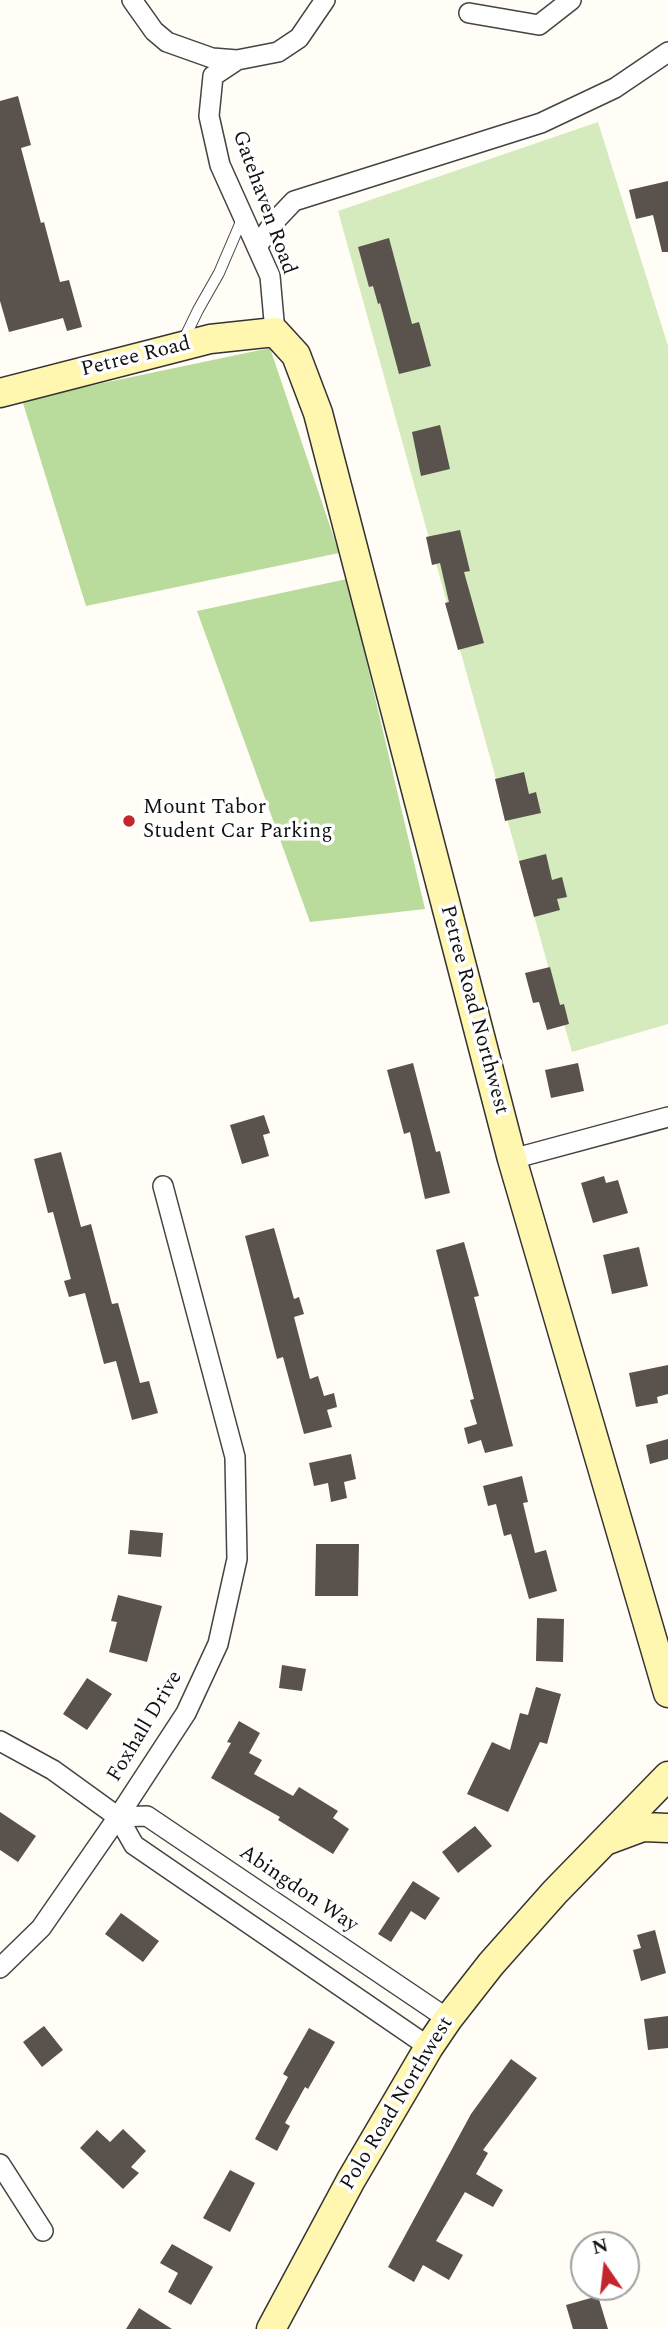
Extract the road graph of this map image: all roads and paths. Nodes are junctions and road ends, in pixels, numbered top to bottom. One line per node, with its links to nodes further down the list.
1 (132, 0): 6 (street)
2 (325, 0): 6 (street)
3 (571, 0): 4 (street)
4 (469, 13)
5 (668, 52): 8 (street)
6 (237, 61): 7 (street, Gatehaven Road)
7 (243, 216): 8 (street, Gatehaven Road); 10 (lane)
8 (257, 247): 9 (street, Gatehaven Road)
9 (275, 332): 10 (street, Petree Road); 13 (street, Petree Road Northwest)
10 (181, 346): 11 (street, Petree Road)
11 (0, 393)
12 (668, 1117): 13 (street)
13 (512, 1159): 15 (street, Petree Road Northwest)
14 (163, 1186): 18 (street, Foxhall Drive)
15 (668, 1693)
16 (0, 1741): 18 (street)
17 (668, 1776): 20 (street, Polo Road Northwest)
18 (118, 1817): 21 (street, Foxhall Drive); 22 (street, Abingdon Way); 23 (street)
19 (668, 1828): 20 (street)
20 (602, 1842): 22 (street, Polo Road Northwest)
21 (0, 1968)
22 (448, 2019): 23 (street, Polo Road Northwest)
23 (429, 2047): 26 (street, Polo Road Northwest)
24 (0, 2164): 25 (street)
25 (43, 2231)
26 (271, 2329)

